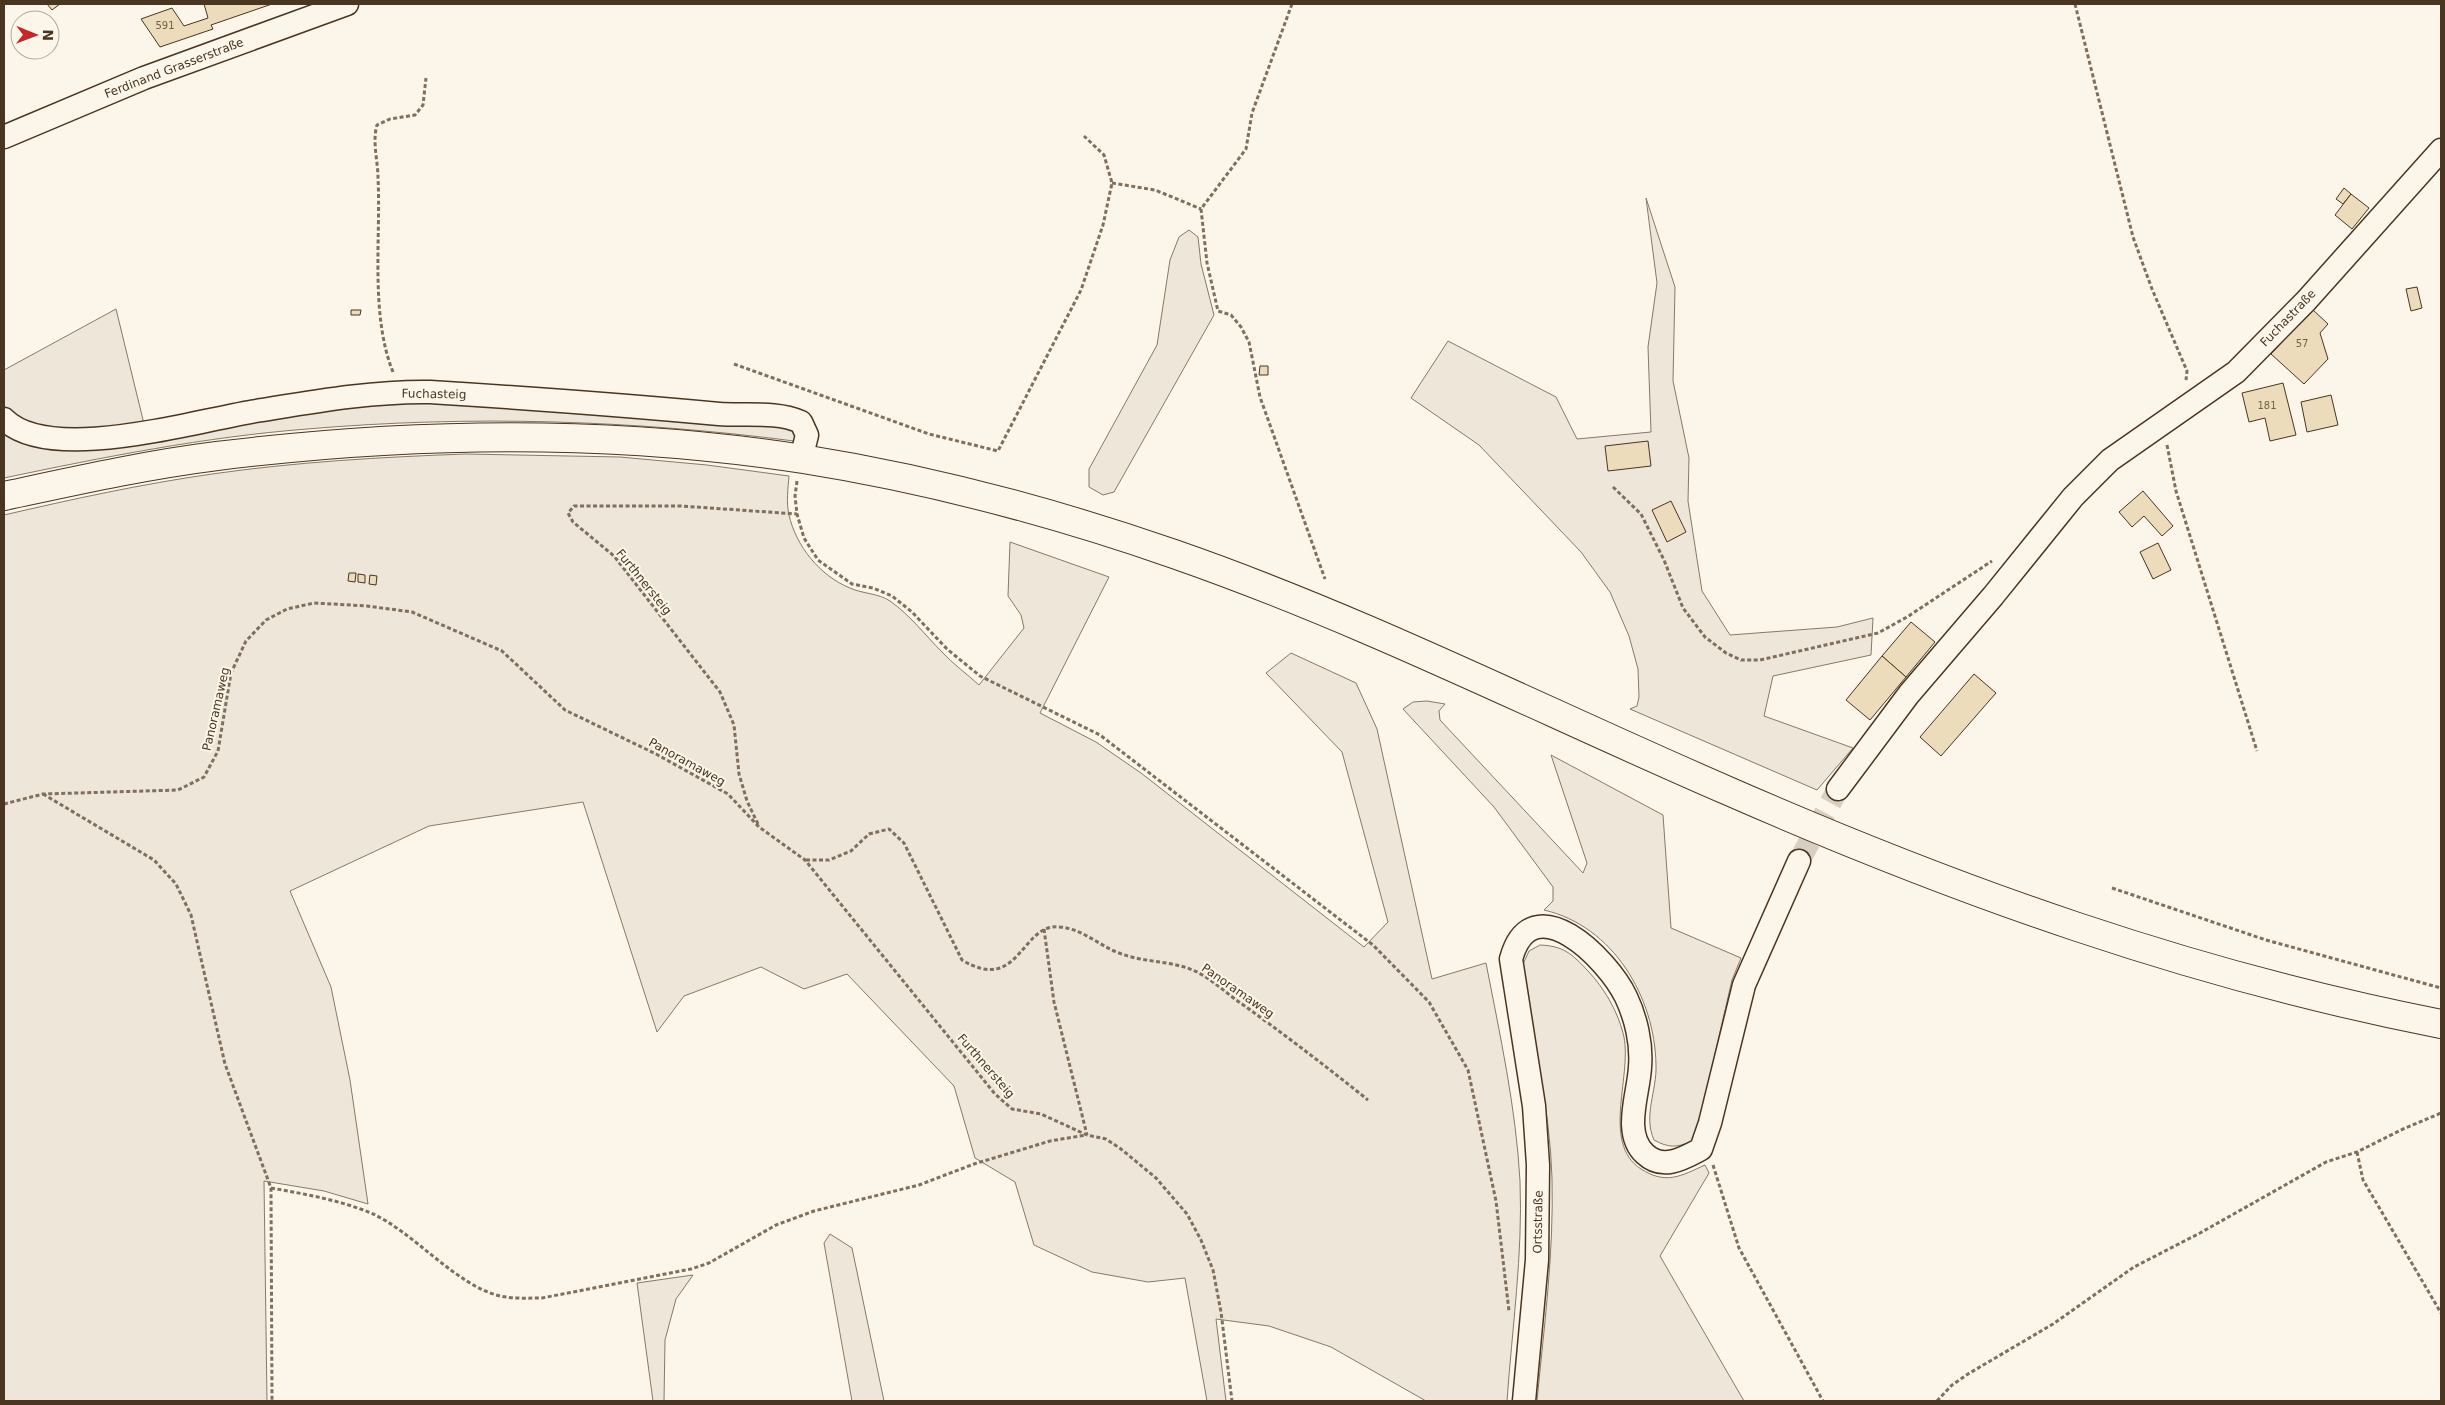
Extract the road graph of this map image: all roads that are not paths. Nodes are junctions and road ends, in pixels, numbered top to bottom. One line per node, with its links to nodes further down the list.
1 (347, 4): 2 (street, Ferdinand Grasserstraße)
2 (4, 137)
3 (2441, 150): 7 (street, Fuchastraße)
4 (4, 419): 5 (street, Fuchasteig)
5 (801, 459): 6 (main road); 9 (main road)
6 (4, 496)
7 (1838, 789)
8 (1799, 861): 10 (street, Ortsstraße)
9 (2441, 1024)
10 (1524, 1401)

